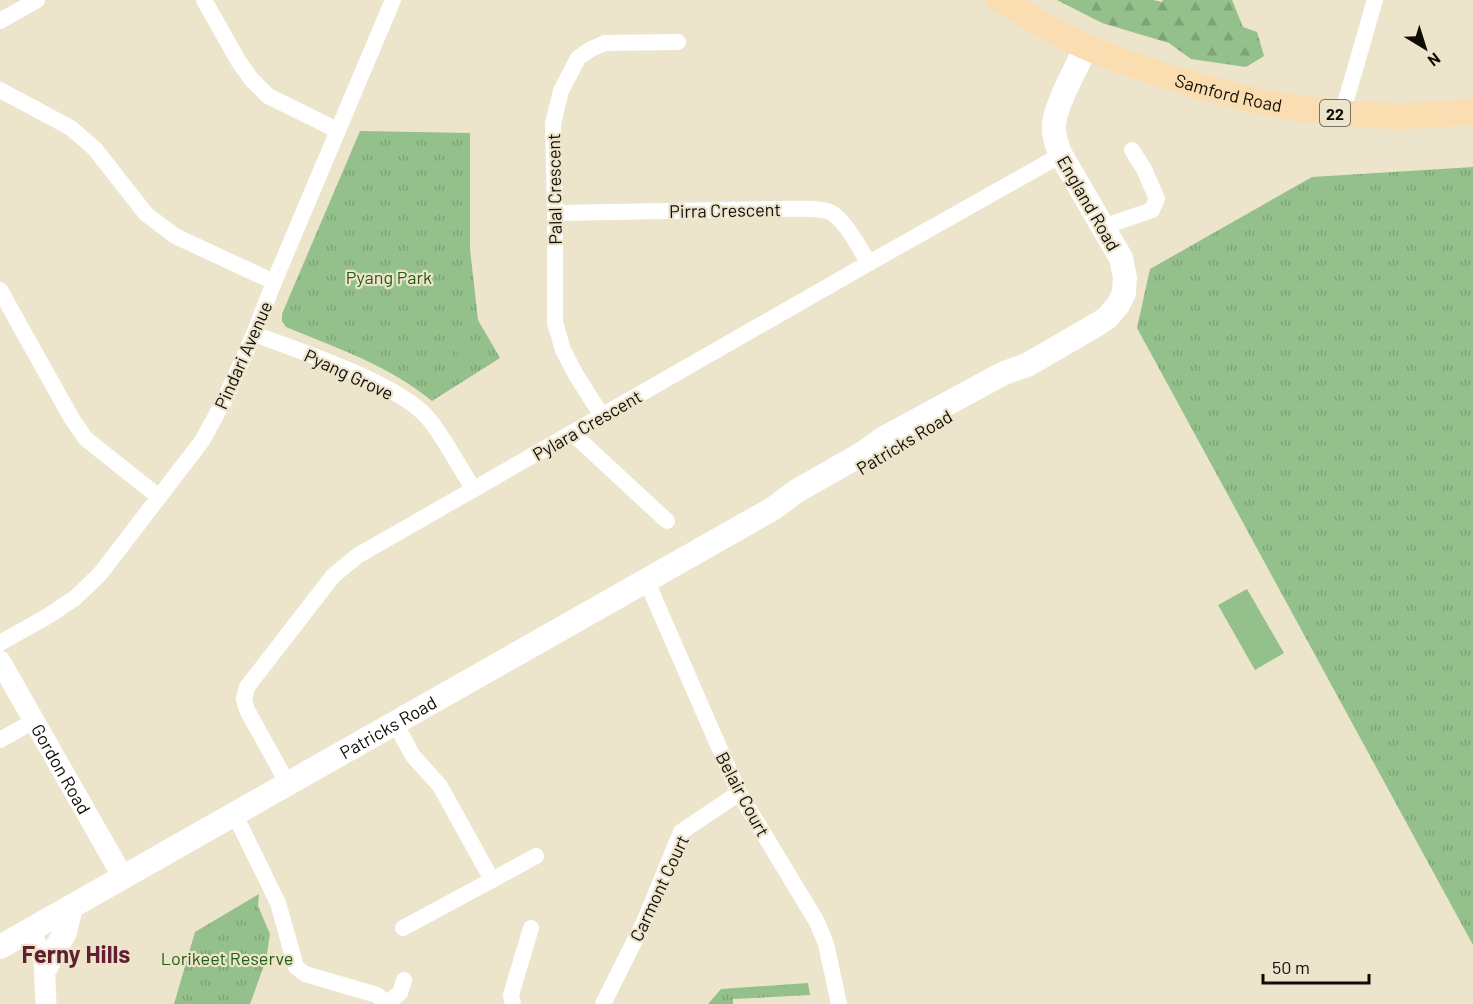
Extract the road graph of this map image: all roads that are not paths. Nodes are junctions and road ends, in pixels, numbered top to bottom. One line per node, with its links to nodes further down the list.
1 (37, 0): 6 (street)
2 (204, 0): 12 (street)
3 (393, 0): 12 (street, Pindari Avenue)
4 (1000, 0): 8 (main road, Samford Road / 22)
5 (1376, 0): 11 (street)
6 (0, 21)
7 (678, 42): 15 (street, Palal Crescent)
8 (1086, 47): 11 (main road, Samford Road / 22); 14 (main road, England Road)
9 (0, 90): 18 (street)
10 (1473, 111): 11 (main road, Samford Road / 22)
11 (1342, 114)
12 (337, 130): 18 (street, Pindari Avenue)
13 (1132, 150): 16 (street)
14 (1061, 155): 16 (main road, England Road); 17 (street, Pylara Crescent)
15 (555, 213): 17 (street, Pirra Crescent); 22 (street, Palal Crescent)
16 (1103, 226): 20 (main road, England Road)
17 (869, 263): 22 (street, Pylara Crescent)
18 (274, 282): 21 (street, Pindari Avenue)
19 (0, 290): 25 (street)
20 (1124, 293): 27 (main road, Patricks Road)
21 (254, 334): 24 (street, Pyang Grove); 25 (street, Pindari Avenue)
22 (602, 416): 23 (street, Pylara Crescent)
23 (573, 434): 24 (street, Pylara Crescent); 26 (street)
24 (473, 489): 33 (street, Pylara Crescent)
25 (159, 497): 28 (street, Pindari Avenue)
26 (667, 521)
27 (646, 582): 31 (main road, Patricks Road); 34 (street, Belair Court)
28 (0, 643)
29 (0, 661): 30 (street, Gordon Road)
30 (34, 721): 32 (street); 37 (street, Gordon Road)
31 (395, 723): 33 (main road, Patricks Road); 38 (street)
32 (0, 740)
33 (288, 784): 35 (main road, Patricks Road)
34 (739, 793): 47 (street, Carmont Court); 48 (street, Belair Court)
35 (235, 814): 37 (main road, Patricks Road); 45 (street)
36 (536, 856): 38 (street)
37 (123, 878): 39 (main road, Patricks Road)
38 (492, 880): 40 (street)
39 (70, 907): 42 (main road, Patricks Road); 44 (main road)
40 (403, 928)
41 (531, 928): 46 (street)
42 (16, 938): 44 (street)
43 (404, 980): 45 (street)
44 (45, 986)
45 (387, 1003)
46 (513, 1004)
47 (603, 1004)
48 (839, 1004)

